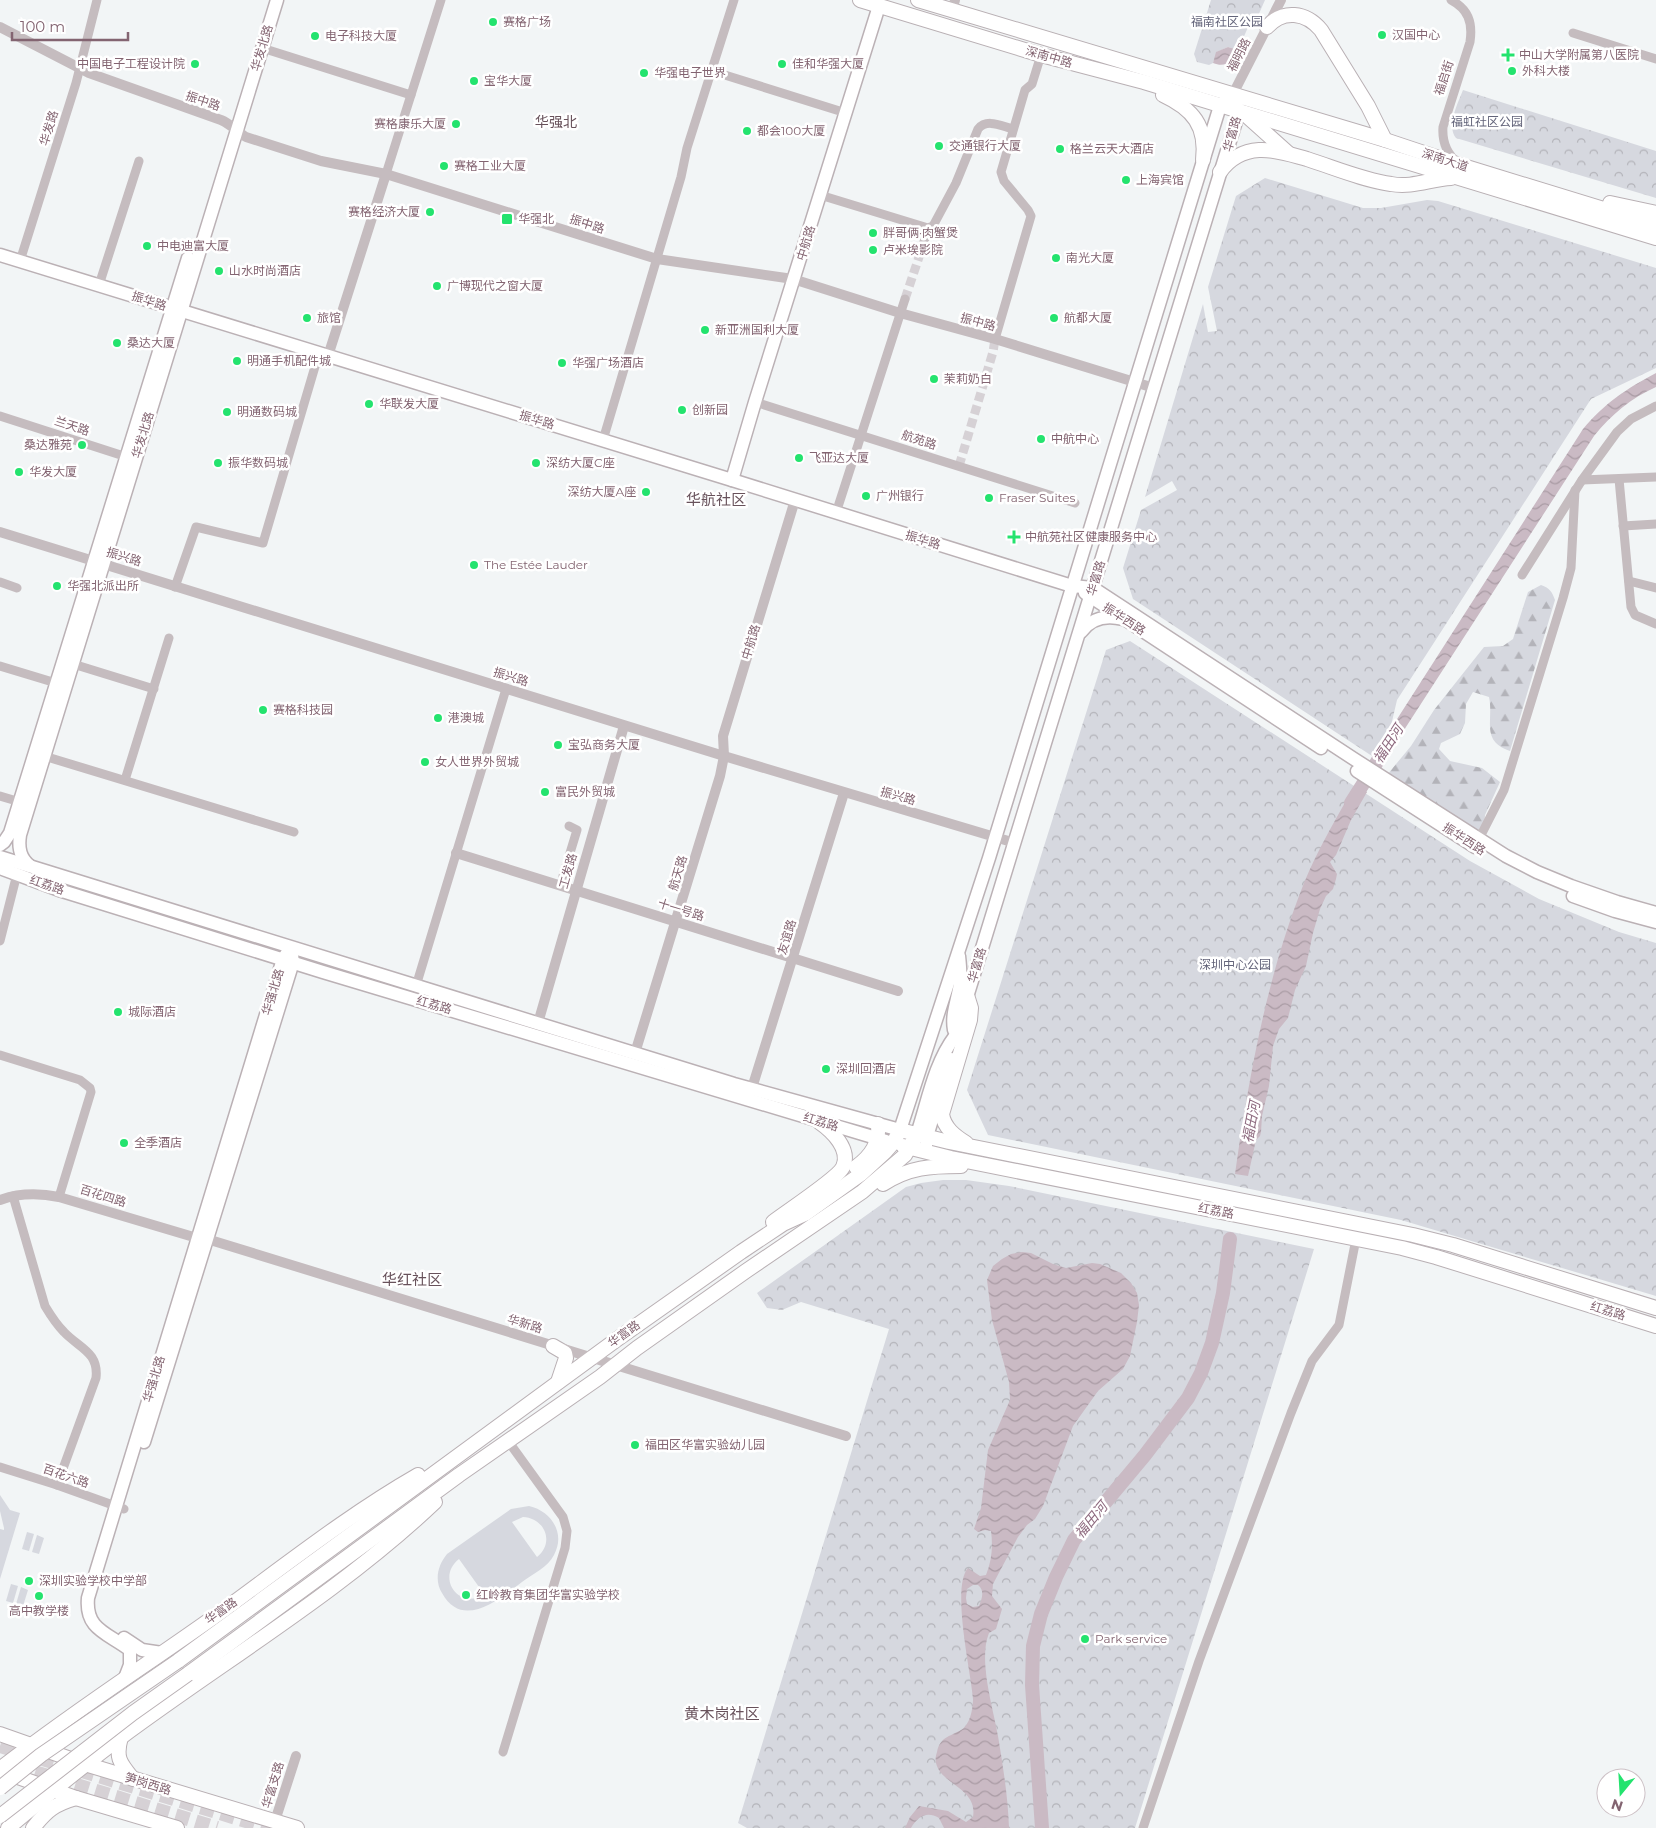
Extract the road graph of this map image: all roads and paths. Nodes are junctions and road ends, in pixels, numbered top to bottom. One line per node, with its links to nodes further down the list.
1 (97, 0): 18 (street, 华发路)
2 (269, 0): 26 (main road, 华发北路)
3 (277, 0): 15 (main road, 华发北路)
4 (440, 0): 22 (street)
5 (734, 0): 19 (street)
6 (860, 0): 11 (main road, 深南中路)
7 (918, 0): 10 (main road, 深南中路)
8 (1280, 0): 13 (street, 福明路)
9 (1450, 0): 33 (street, 福启街)
10 (950, 5): 21 (main road, 深南中路)
11 (879, 6): 16 (main road, 深南中路); 25 (main road, 中航路)
12 (0, 26): 18 (street, 振中路)
13 (1267, 27): 21 (street, 福明路); 28 (main road)
14 (1573, 33): 17 (street)
15 (262, 48): 22 (street); 26 (main road, 华发北路)
16 (1041, 55): 20 (main road, 深南中路); 27 (street)
17 (1656, 59)
18 (80, 69): 26 (street, 振中路); 44 (street, 华发路)
19 (712, 71): 25 (street); 43 (street)
20 (1144, 82): 23 (main road, 深南中路); 30 (main road)
21 (1233, 94): 23 (main road, 华富路); 24 (main road, 华富路); 28 (main road, 深南大道)
22 (411, 95): 34 (street)
23 (1220, 106): 24 (main road, 深南中路); 30 (main road, 华富路)
24 (1239, 112): 29 (main road); 32 (main road, 华富路); 33 (main road, 深南大道)
25 (846, 113): 35 (main road, 中航路)
26 (233, 127): 34 (street, 振中路); 48 (main road, 华发北路)
27 (1014, 129): 39 (street); 50 (street)
28 (1385, 140): 33 (main road, 深南大道)
29 (1289, 154): 32 (main road); 33 (main road)
30 (1203, 160): 52 (main road, 华富路)
31 (139, 161): 46 (street)
32 (1220, 172): 53 (main road, 华富路)
33 (1462, 173): 36 (main road, 深南大道); 40 (main road, 深南大道)
34 (386, 174): 43 (street, 振中路); 51 (street)
35 (820, 195): 39 (street); 45 (main road, 中航路)
36 (1582, 202): 37 (main road); 38 (main road, 深南大道)
37 (1656, 213)
38 (1656, 225)
39 (928, 228): 41 (street)
40 (1656, 238)
41 (924, 242)
42 (0, 255): 44 (main road, 振华路)
43 (657, 259): 45 (street, 振中路); 58 (street)
44 (20, 261): 46 (main road, 振华路)
45 (793, 280): 49 (street, 振中路); 54 (main road, 中航路)
46 (99, 285): 48 (main road, 振华路)
47 (905, 299): 49 (street)
48 (177, 310): 51 (main road, 振华路); 59 (main road, 华发北路)
49 (900, 314): 50 (street, 振中路); 57 (street)
50 (995, 339): 52 (street, 振中路)
51 (324, 355): 58 (main road, 振华路); 75 (street)
52 (1135, 382): 53 (street, 振中路); 76 (main road, 华富路)
53 (1154, 388): 79 (main road, 华富路)
54 (755, 402): 57 (street, 航苑路); 62 (main road, 中航路)
55 (1656, 406): 63 (street)
56 (0, 416): 59 (street, 兰天路)
57 (861, 435): 66 (street, 航苑路); 67 (street)
58 (603, 440): 62 (main road, 振华路)
59 (131, 458): 71 (main road, 华发北路)
60 (1656, 477): 61 (street)
61 (1619, 479): 63 (street); 69 (street)
62 (732, 480): 65 (main road, 振华路)
63 (1582, 480): 64 (street)
64 (1575, 490): 72 (street); 101 (street)
65 (795, 500): 67 (main road, 振华路); 91 (street, 中航路)
66 (1075, 503)
67 (836, 513): 76 (main road, 振华路)
68 (1656, 524): 69 (street)
69 (1623, 526): 73 (street)
70 (0, 532): 71 (street, 振兴路)
71 (99, 563): 75 (street, 振兴路); 84 (main road, 华发北路); 86 (main road, 华发北路)
72 (1522, 575)
73 (1629, 581): 78 (street); 81 (street)
74 (0, 582): 77 (street)
75 (175, 586): 88 (street, 振兴路)
76 (1072, 586): 79 (main road, 振华西路); 100 (main road, 华富路)
77 (17, 588)
78 (1656, 588)
79 (1092, 592): 80 (main road, 振华西路); 82 (main road, 华富路); 92 (main road, 振华西路)
80 (1125, 620): 82 (main road); 92 (main road, 振华西路)
81 (1656, 624)
82 (1078, 636): 102 (main road, 华富路)
83 (169, 638): 87 (street)
84 (73, 664): 87 (street); 90 (main road, 华发北路)
85 (0, 666): 86 (street)
86 (56, 683): 97 (main road, 华发北路)
87 (154, 689): 93 (street)
88 (506, 689): 89 (street, 振兴路); 104 (street)
89 (624, 726): 91 (street, 振兴路); 109 (street, 工发路)
90 (44, 756): 93 (street); 106 (main road, 华发北路)
91 (724, 756): 95 (street, 振兴路); 111 (street, 航天路)
92 (1351, 763): 94 (main road, 振华西路)
93 (125, 780): 99 (street)
94 (1391, 787): 101 (main road, 振华西路); 112 (main road, 振华西路)
95 (844, 793): 100 (street, 振兴路); 116 (street, 友谊路)
96 (0, 796): 97 (street)
97 (20, 802): 103 (main road, 华发北路)
98 (569, 826): 109 (street)
99 (294, 832)
100 (995, 837): 102 (street, 振兴路); 115 (main road, 华富路)
101 (1479, 839): 110 (main road, 振华西路)
102 (1015, 843): 120 (main road, 华富路)
103 (0, 845)
104 (456, 853): 109 (street, 十一号路); 118 (street)
105 (0, 857): 106 (main road, 红荔路)
106 (32, 867): 114 (main road, 红荔路)
107 (0, 868): 108 (main road, 红荔路)
108 (17, 874): 113 (street); 117 (main road, 红荔路)
109 (571, 889): 111 (street, 十一号路); 121 (street, 工发路)
110 (1656, 913)
111 (676, 922): 116 (street, 十一号路); 123 (street, 航天路)
112 (1656, 922)
113 (0, 941)
114 (292, 947): 117 (main road, 华强北路); 118 (main road, 红荔路)
115 (959, 951): 122 (main road, 华富路); 128 (main road, 华富路)
116 (793, 958): 119 (street, 十一号路); 125 (street, 友谊路)
117 (288, 961): 126 (main road, 红荔路); 141 (main road, 华强北路)
118 (416, 986): 121 (main road, 红荔路)
119 (898, 991)
120 (967, 995): 122 (main road, 华富路); 133 (main road)
121 (538, 1023): 123 (main road, 红荔路)
122 (955, 1036): 129 (main road, 华富路)
123 (634, 1053): 125 (main road, 红荔路)
124 (0, 1055): 138 (street)
125 (752, 1088): 127 (main road, 红荔路)
126 (819, 1122): 130 (main road, 红荔路); 143 (main road)
127 (878, 1124): 128 (main road, 红荔路); 130 (main road)
128 (900, 1130): 129 (main road, 红荔路); 131 (main road, 华富路)
129 (922, 1135): 132 (main road, 华富路); 133 (main road, 红荔路); 134 (main road, 华富路)
130 (878, 1139): 131 (main road, 红荔路); 140 (main road, 华富路)
131 (893, 1143): 132 (main road, 红荔路); 140 (main road, 华富路)
132 (911, 1147): 134 (main road, 红荔路); 136 (main road, 华富路)
133 (974, 1147): 145 (main road, 红荔路)
134 (927, 1152): 135 (main road, 红荔路)
135 (986, 1165): 136 (main road); 142 (main road, 红荔路)
136 (862, 1192): 144 (main road, 华富路)
137 (13, 1196): 138 (street, 百花四路); 139 (street, 百花四路); 157 (street)
138 (59, 1196): 141 (street, 百花四路)
139 (0, 1200)
140 (805, 1214): 143 (main road, 华富路); 144 (main road, 华富路)
141 (202, 1239): 147 (street, 华新路); 158 (main road, 华强北路)
142 (1356, 1239): 146 (main road, 红荔路); 178 (street)
143 (741, 1252): 148 (main road, 华富路)
144 (746, 1271): 149 (main road, 华富路)
145 (1656, 1308)
146 (1656, 1326)
147 (554, 1346): 148 (street, 华新路); 150 (main road)
148 (593, 1358): 149 (street, 华新路); 150 (main road, 华富路)
149 (618, 1365): 151 (main road, 华富路); 152 (street, 华新路)
150 (562, 1380): 151 (main road); 154 (main road, 华富路)
151 (578, 1392): 153 (main road, 华富路)
152 (846, 1436)
153 (508, 1441): 156 (main road, 华富路); 164 (street)
154 (449, 1462): 159 (main road, 华富路); 163 (main road, 华富路, bridge)
155 (0, 1467): 157 (street, 百花六路)
156 (459, 1475): 162 (main road, 华富路); 172 (main road, 华富路, bridge)
157 (56, 1485): 158 (street, 百花六路)
158 (120, 1508): 159 (main road, 华强北路); 160 (main road, 华强北路)
159 (162, 1653): 160 (main road, 华富路)
160 (125, 1678): 163 (main road, 华富路)
161 (0, 1734): 163 (main road, 笋岗西路)
162 (121, 1737): 166 (main road, 华富路); 168 (main road)
163 (36, 1750): 166 (main road, 笋岗西路); 167 (main road, 华富路); 169 (main road, bridge)
164 (503, 1752)
165 (296, 1756): 173 (street, 华富支路)
166 (85, 1764): 168 (main road, 笋岗西路); 170 (main road, 华富路)
167 (0, 1770): 170 (main road)
168 (133, 1779): 173 (main road, 笋岗西路)
169 (0, 1788)
170 (54, 1790): 171 (main road); 174 (main road, 华富路)
171 (76, 1798): 175 (main road); 176 (main road)
172 (0, 1816)
173 (275, 1821): 177 (main road, 笋岗西路)
174 (8, 1828)
175 (33, 1828)
176 (177, 1828)
177 (297, 1828)
178 (1143, 1828)

